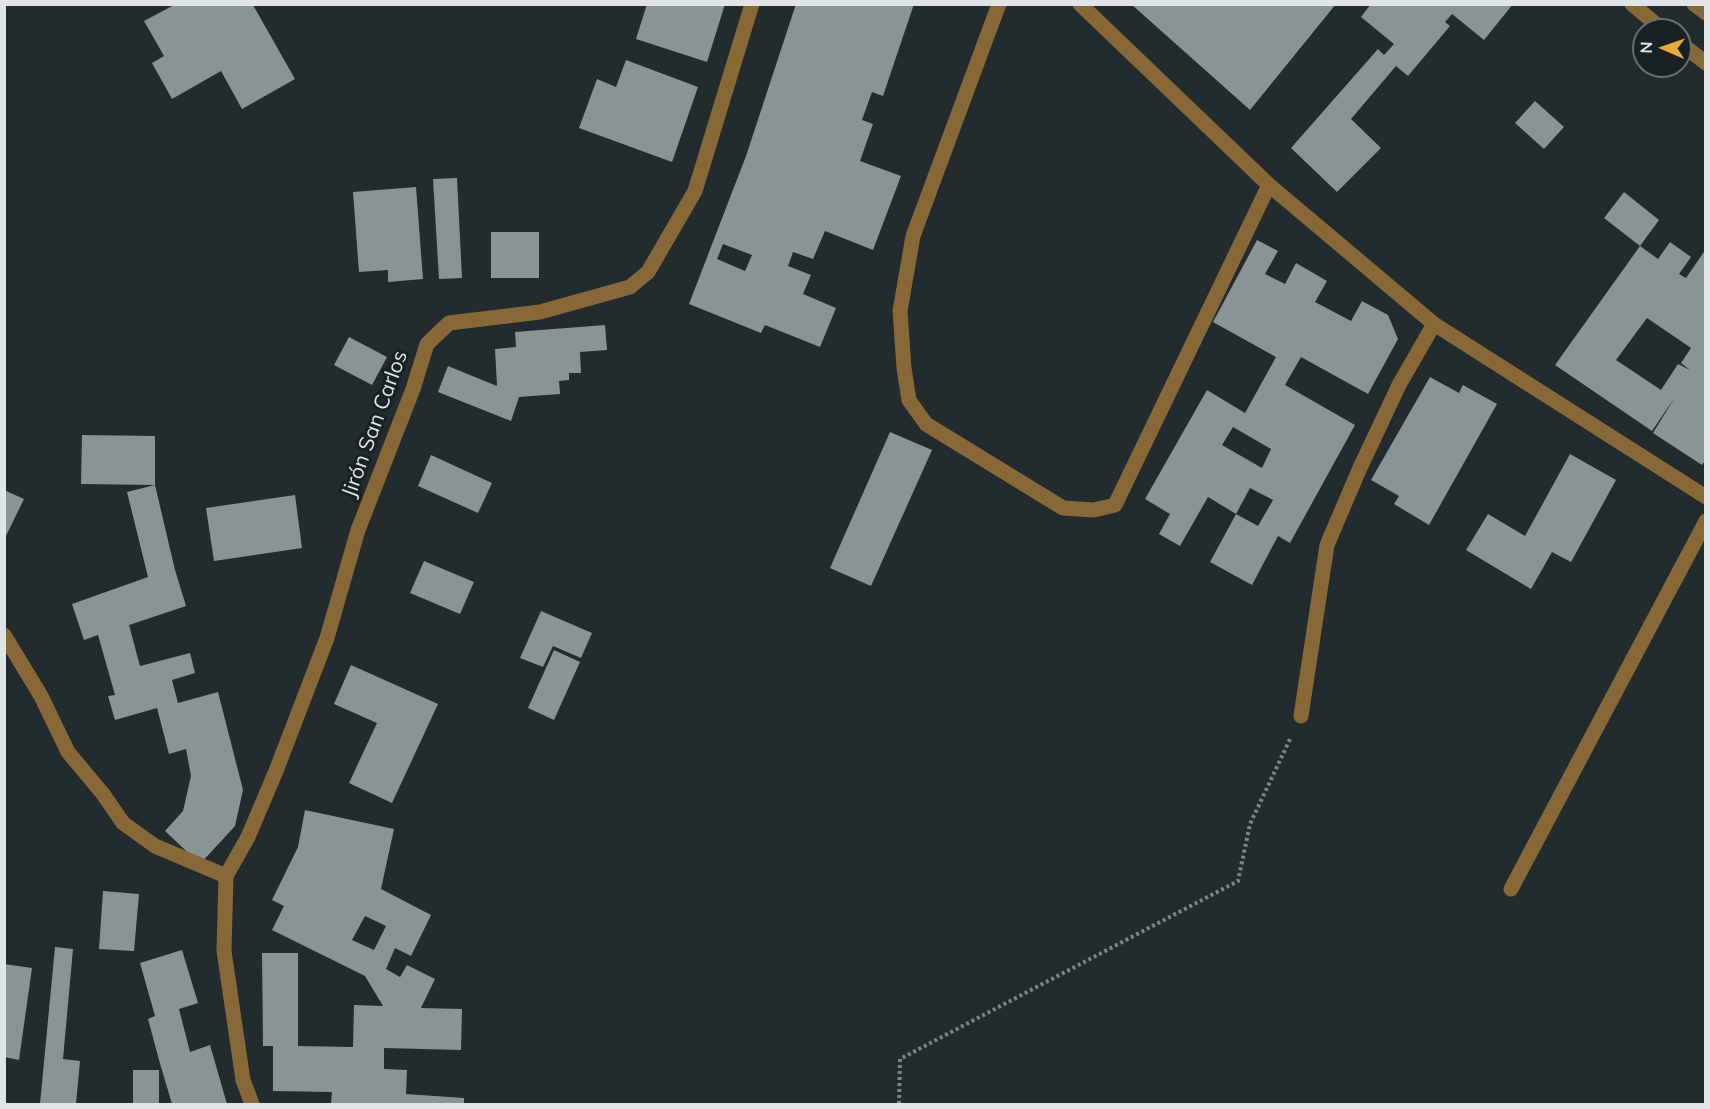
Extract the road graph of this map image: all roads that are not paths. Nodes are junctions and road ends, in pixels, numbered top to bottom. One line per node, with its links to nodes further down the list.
1 (752, 4): 16 (street, Jirón San Carlos)
2 (999, 4): 10 (street)
3 (1080, 4): 10 (street)
4 (1632, 4): 7 (street)
5 (1694, 4): 6 (street)
6 (1706, 13)
7 (1649, 18)
8 (1692, 52): 9 (street)
9 (1706, 63)
10 (1269, 185): 11 (street)
11 (1434, 324): 12 (street); 15 (street)
12 (1706, 497)
13 (1706, 521): 17 (street)
14 (4, 635): 16 (street)
15 (1301, 716)
16 (225, 876): 18 (street)
17 (1511, 889)
18 (252, 1104)

